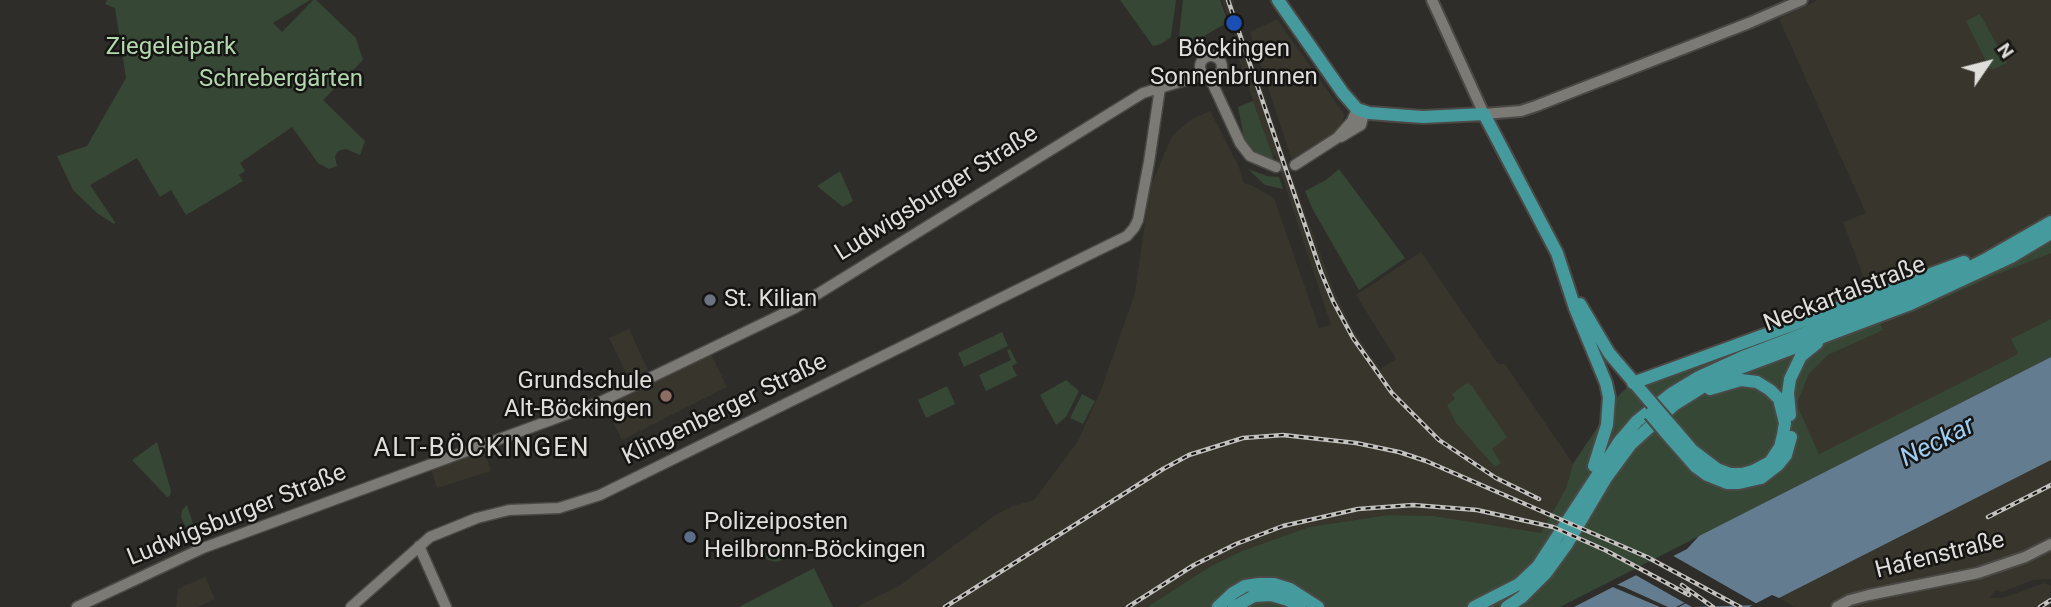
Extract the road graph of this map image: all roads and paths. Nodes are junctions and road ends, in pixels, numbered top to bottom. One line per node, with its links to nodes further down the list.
1 (1278, 0): 5 (main road)
2 (1432, 0): 6 (main road)
3 (1802, 0): 6 (main road)
4 (1160, 88): 8 (street, Ludwigsburger Straße); 23 (street, Klingenberger Straße); 24 (street, Ludwigsburger Straße)
5 (1363, 112): 6 (main road); 7 (street)
6 (1485, 114): 12 (main road)
7 (1295, 165)
8 (1276, 167)
9 (2051, 222): 11 (main road, Neckartalstraße)
10 (2051, 233): 14 (main road, Neckartalstraße)
11 (2010, 245): 15 (main road); 20 (main road, Neckartalstraße)
12 (1567, 283): 13 (main road); 16 (main road)
13 (1585, 331): 17 (main road, Neckartalstraße); 20 (main road)
14 (1834, 332): 18 (main road, Neckartalstraße); 19 (main road, Neckartalstraße)
15 (1712, 355): 16 (main road); 17 (main road)
16 (1633, 383): 17 (main road)
17 (1645, 402): 19 (main road, Neckartalstraße, bridge)
18 (1674, 405): 19 (main road, Neckartalstraße); 21 (main road, Neckartalstraße)
19 (1670, 431)
20 (1580, 502): 31 (main road, Neckartalstraße)
21 (1567, 544): 32 (main road, Neckartalstraße); 33 (main road, Neckartalstraße)
22 (2051, 544): 34 (main road, Hafenstraße)
23 (419, 546): 25 (street, Klingenberger Straße); 26 (street)
24 (77, 607)
25 (351, 607)
26 (446, 607)
27 (1218, 607): 30 (main road)
28 (1234, 607): 29 (main road)
29 (1300, 607)
30 (1318, 607)
31 (1474, 607)
32 (1507, 607)
33 (1522, 607)
34 (1837, 607)

